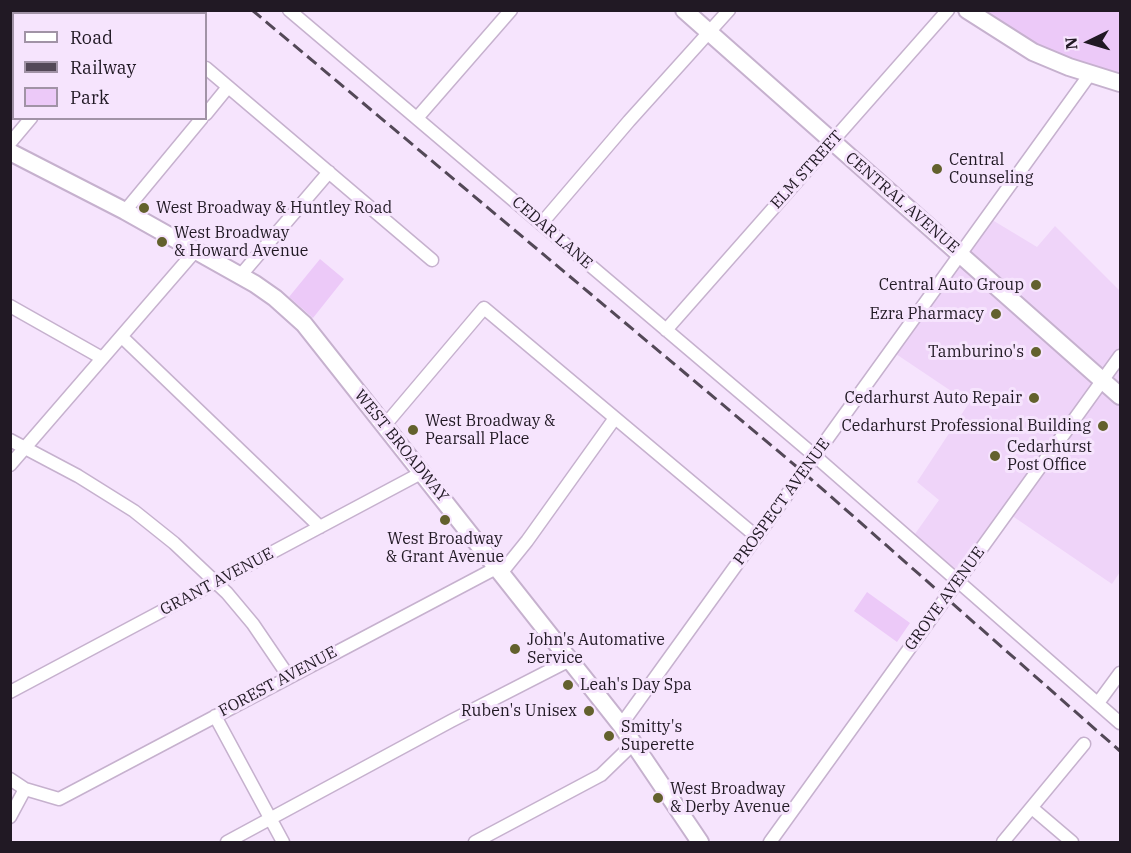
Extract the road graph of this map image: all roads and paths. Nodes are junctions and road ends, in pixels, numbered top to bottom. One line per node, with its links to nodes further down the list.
1 (511, 10): 13 (street)
2 (684, 10): 7 (main road, CENTRAL AVENUE)
3 (729, 10): 7 (street)
4 (948, 10): 16 (street, ELM STREET)
5 (967, 10): 9 (main road)
6 (291, 11): 13 (street, CEDAR LANE)
7 (710, 33): 16 (main road, CENTRAL AVENUE); 21 (street)
8 (207, 69): 11 (street)
9 (1090, 74): 10 (main road); 23 (street, PROSPECT AVENUE)
10 (1120, 83)
11 (228, 87): 12 (street); 19 (street)
12 (207, 113)
13 (417, 118): 21 (street, CEDAR LANE)
14 (29, 120): 17 (street)
15 (200, 120): 20 (street)
16 (832, 141): 23 (main road, CENTRAL AVENUE); 27 (street, ELM STREET)
17 (10, 143)
18 (10, 152): 20 (main road, WEST BROADWAY)
19 (329, 172): 24 (street); 25 (street)
20 (125, 211): 22 (main road, WEST BROADWAY)
21 (541, 224): 27 (street, CEDAR LANE)
22 (196, 250): 25 (main road, WEST BROADWAY); 28 (street)
23 (960, 255): 31 (main road, CENTRAL AVENUE); 37 (street, PROSPECT AVENUE)
24 (432, 260)
25 (240, 276): 34 (main road, WEST BROADWAY)
26 (10, 306): 30 (street)
27 (666, 330): 37 (street, CEDAR LANE)
28 (122, 337): 30 (street); 40 (street)
29 (1120, 356): 31 (street, GROVE AVENUE)
30 (102, 358): 36 (street)
31 (1103, 381): 32 (main road, CENTRAL AVENUE); 43 (street, GROVE AVENUE)
32 (1120, 396)
33 (615, 418): 34 (street); 41 (street); 42 (street)
34 (385, 425): 39 (main road, WEST BROADWAY)
35 (10, 440): 36 (street)
36 (25, 448): 38 (street); 44 (street)
37 (815, 456): 41 (street, PROSPECT AVENUE); 43 (street, CEDAR LANE)
38 (10, 465)
39 (423, 472): 40 (street, GRANT AVENUE); 42 (main road, WEST BROADWAY)
40 (320, 527): 44 (street, GRANT AVENUE)
41 (757, 537): 52 (street, PROSPECT AVENUE)
42 (500, 569): 45 (main road, WEST BROADWAY); 47 (street, FOREST AVENUE)
43 (958, 580): 49 (street, CEDAR LANE); 64 (street, GROVE AVENUE)
44 (215, 583): 47 (street); 48 (street, GRANT AVENUE)
45 (570, 660): 52 (main road, WEST BROADWAY); 59 (street)
46 (1120, 673): 49 (street)
47 (289, 676): 50 (street, FOREST AVENUE)
48 (10, 692)
49 (1098, 703): 51 (street, CEDAR LANE)
50 (215, 716): 56 (street, FOREST AVENUE); 59 (street)
51 (1120, 723)
52 (621, 725): 53 (main road, WEST BROADWAY)
53 (634, 743): 62 (street); 63 (main road, WEST BROADWAY)
54 (1084, 744): 57 (street)
55 (10, 779): 56 (street)
56 (26, 789): 58 (street)
57 (1032, 808): 65 (street); 66 (street)
58 (10, 817)
59 (270, 819): 60 (street); 61 (street)
60 (227, 843)
61 (283, 843)
62 (475, 843)
63 (700, 843)
64 (770, 843)
65 (1003, 843)
66 (1072, 843)

